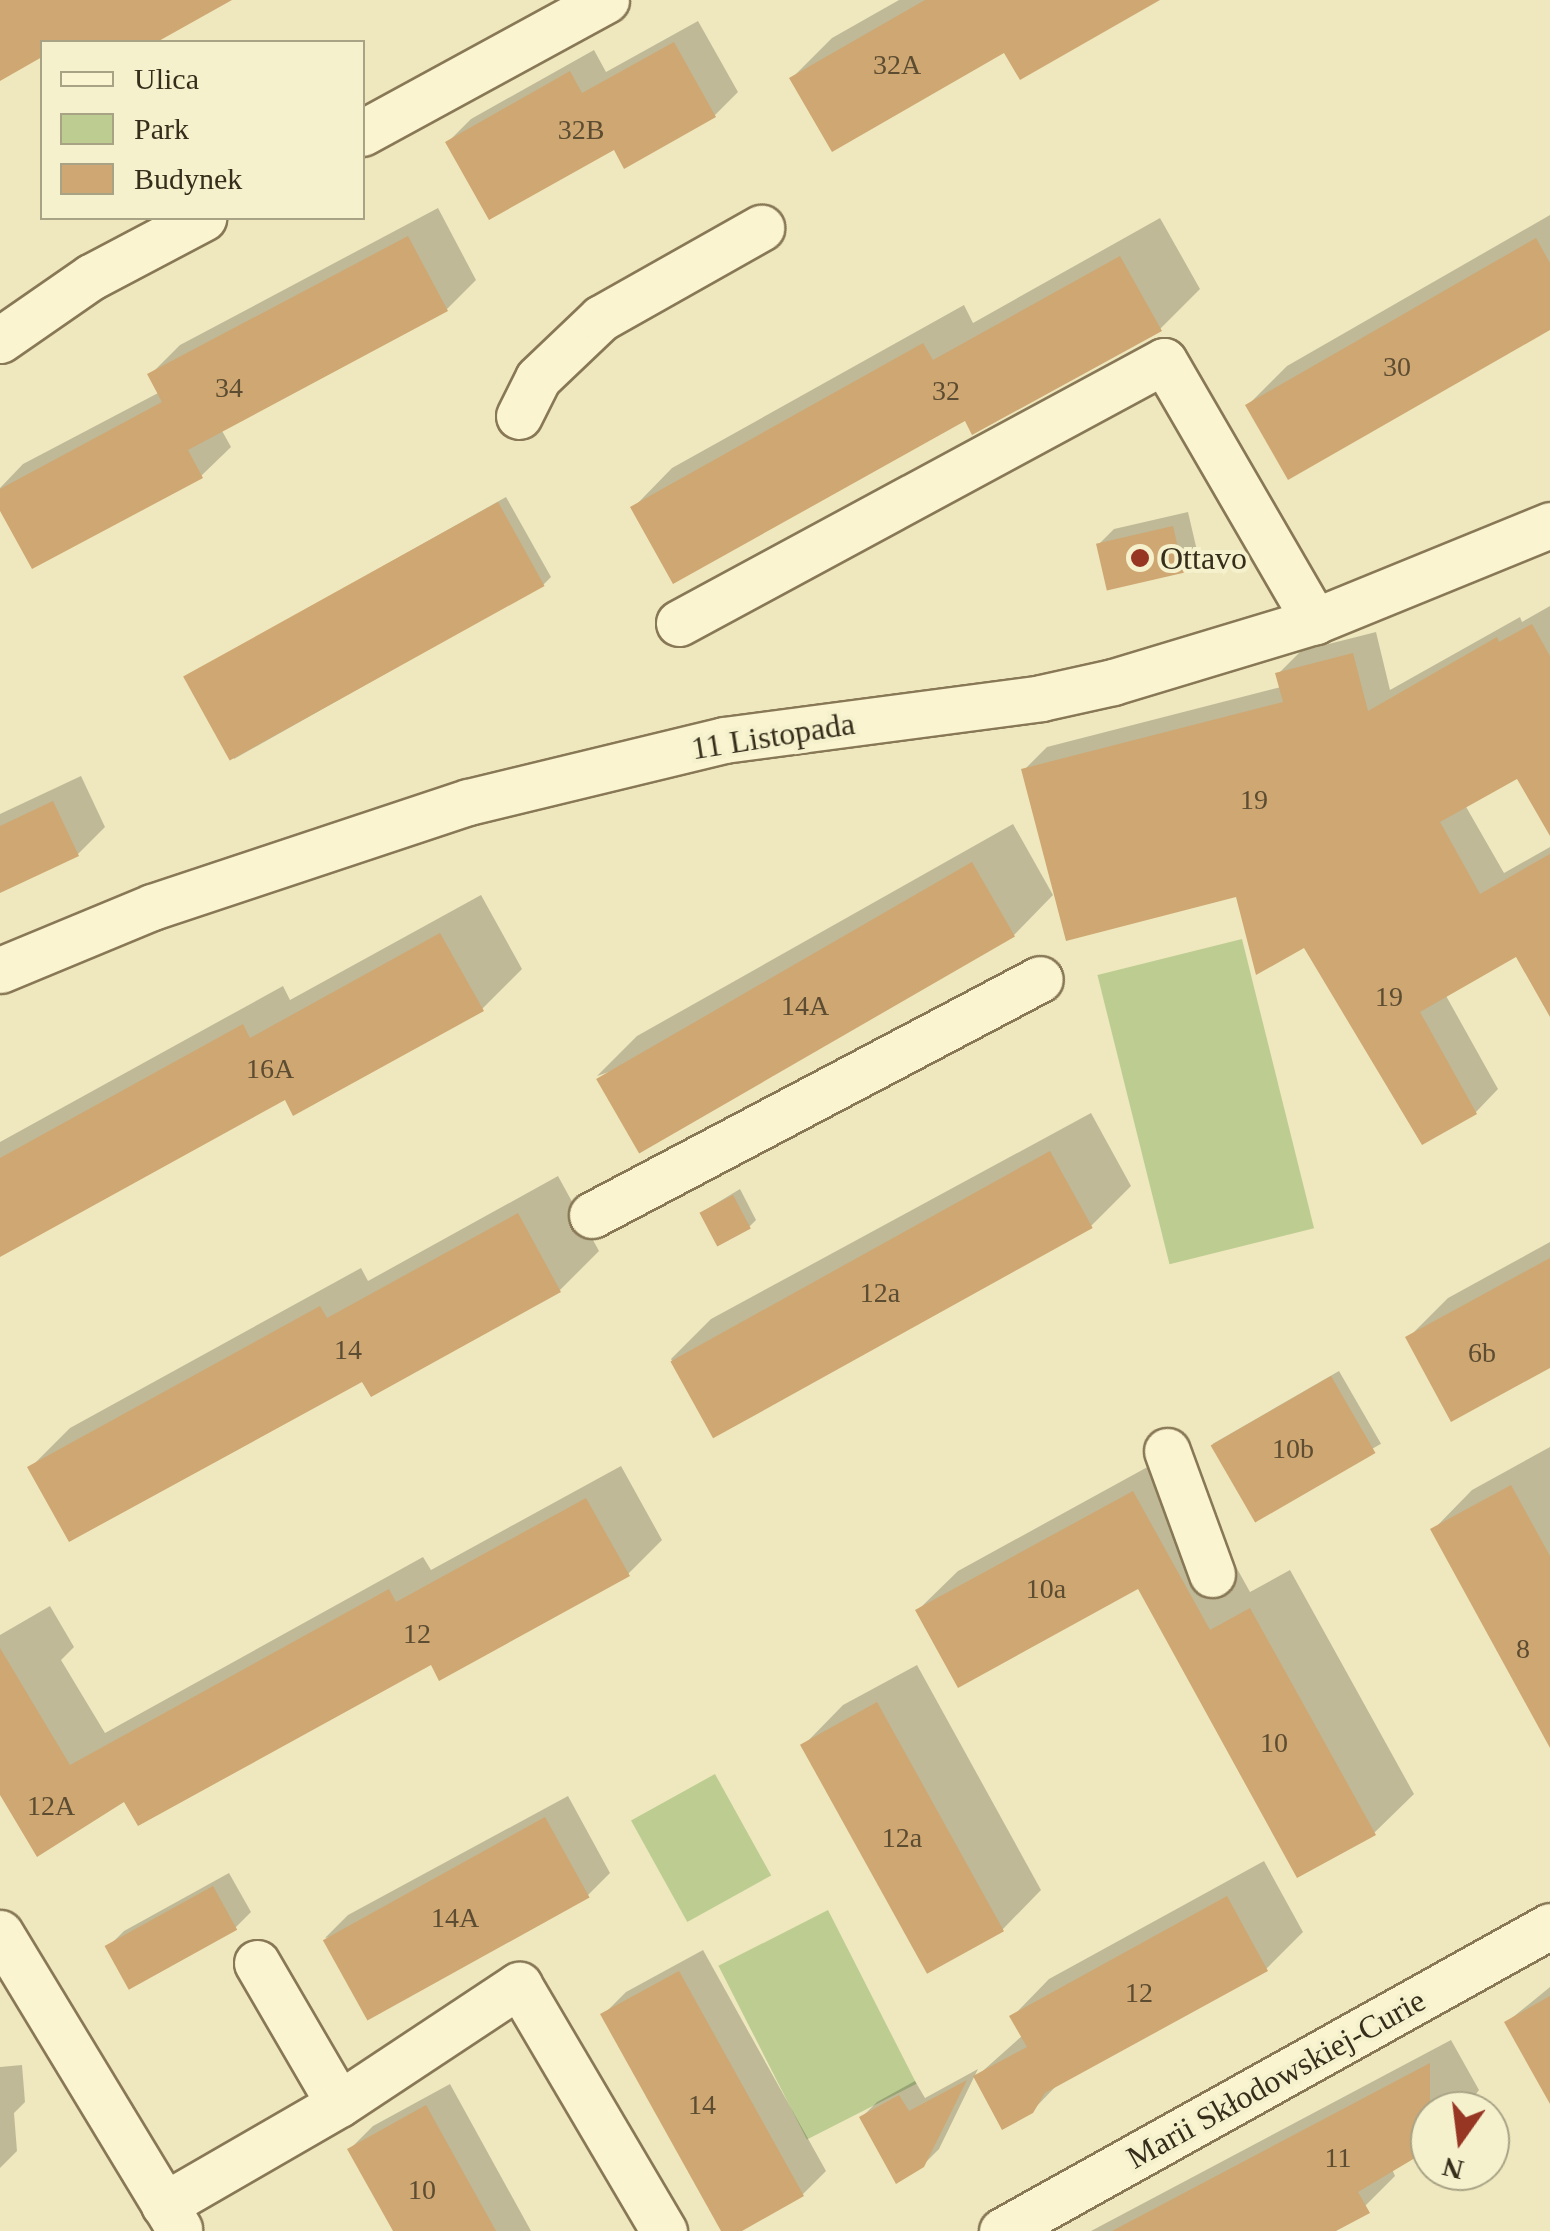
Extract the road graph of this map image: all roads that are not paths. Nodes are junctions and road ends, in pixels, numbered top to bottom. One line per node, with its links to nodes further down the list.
1 (606, 0): 2 (street)
2 (365, 131)
3 (199, 220): 5 (street)
4 (762, 228): 6 (street)
5 (0, 340)
6 (519, 416)
7 (1550, 524): 8 (street, 11 Listopada)
8 (1315, 621): 9 (street); 10 (street, 11 Listopada)
9 (679, 623)
10 (0, 970)
11 (1040, 979): 12 (street)
12 (592, 1215)
13 (1166, 1451): 14 (street)
14 (1212, 1574)
15 (1550, 1926): 21 (street, Marii Skłodowskiej-Curie)
16 (0, 1933): 19 (street)
17 (257, 1962): 18 (street)
18 (339, 2104): 19 (street); 20 (street)
19 (172, 2218)
20 (664, 2231)
21 (1002, 2231)

